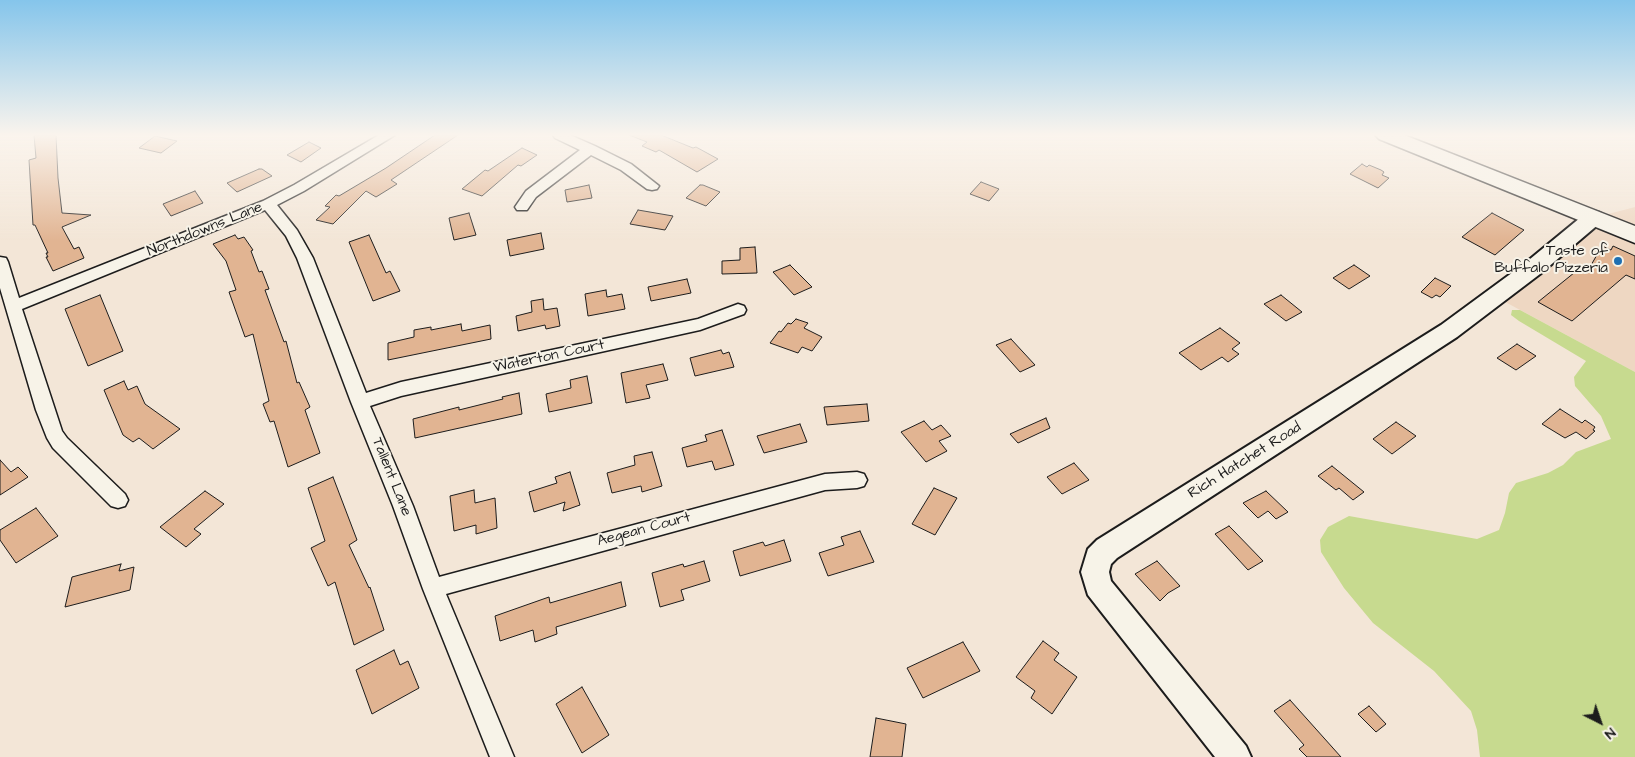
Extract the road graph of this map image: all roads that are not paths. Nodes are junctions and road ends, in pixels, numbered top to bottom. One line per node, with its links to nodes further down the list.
1 (329, 170): 6 (street, Northdowns Lane)
2 (563, 170): 7 (street)
3 (630, 170): 5 (street)
4 (1474, 170): 8 (main road)
5 (652, 186)
6 (268, 204): 11 (street, Northdowns Lane); 13 (street, Tallent Lane)
7 (522, 207)
8 (1593, 218): 9 (main road); 18 (street, Rich Hatchet Road)
9 (1635, 235)
10 (0, 262): 11 (street)
11 (14, 306): 15 (street)
12 (738, 310): 13 (street, Waterton Court)
13 (360, 402): 16 (street, Tallent Lane)
14 (856, 480): 16 (street, Aegean Court)
15 (118, 500)
16 (433, 589): 17 (street, Tallent Lane)
17 (502, 757)
18 (1235, 757)

